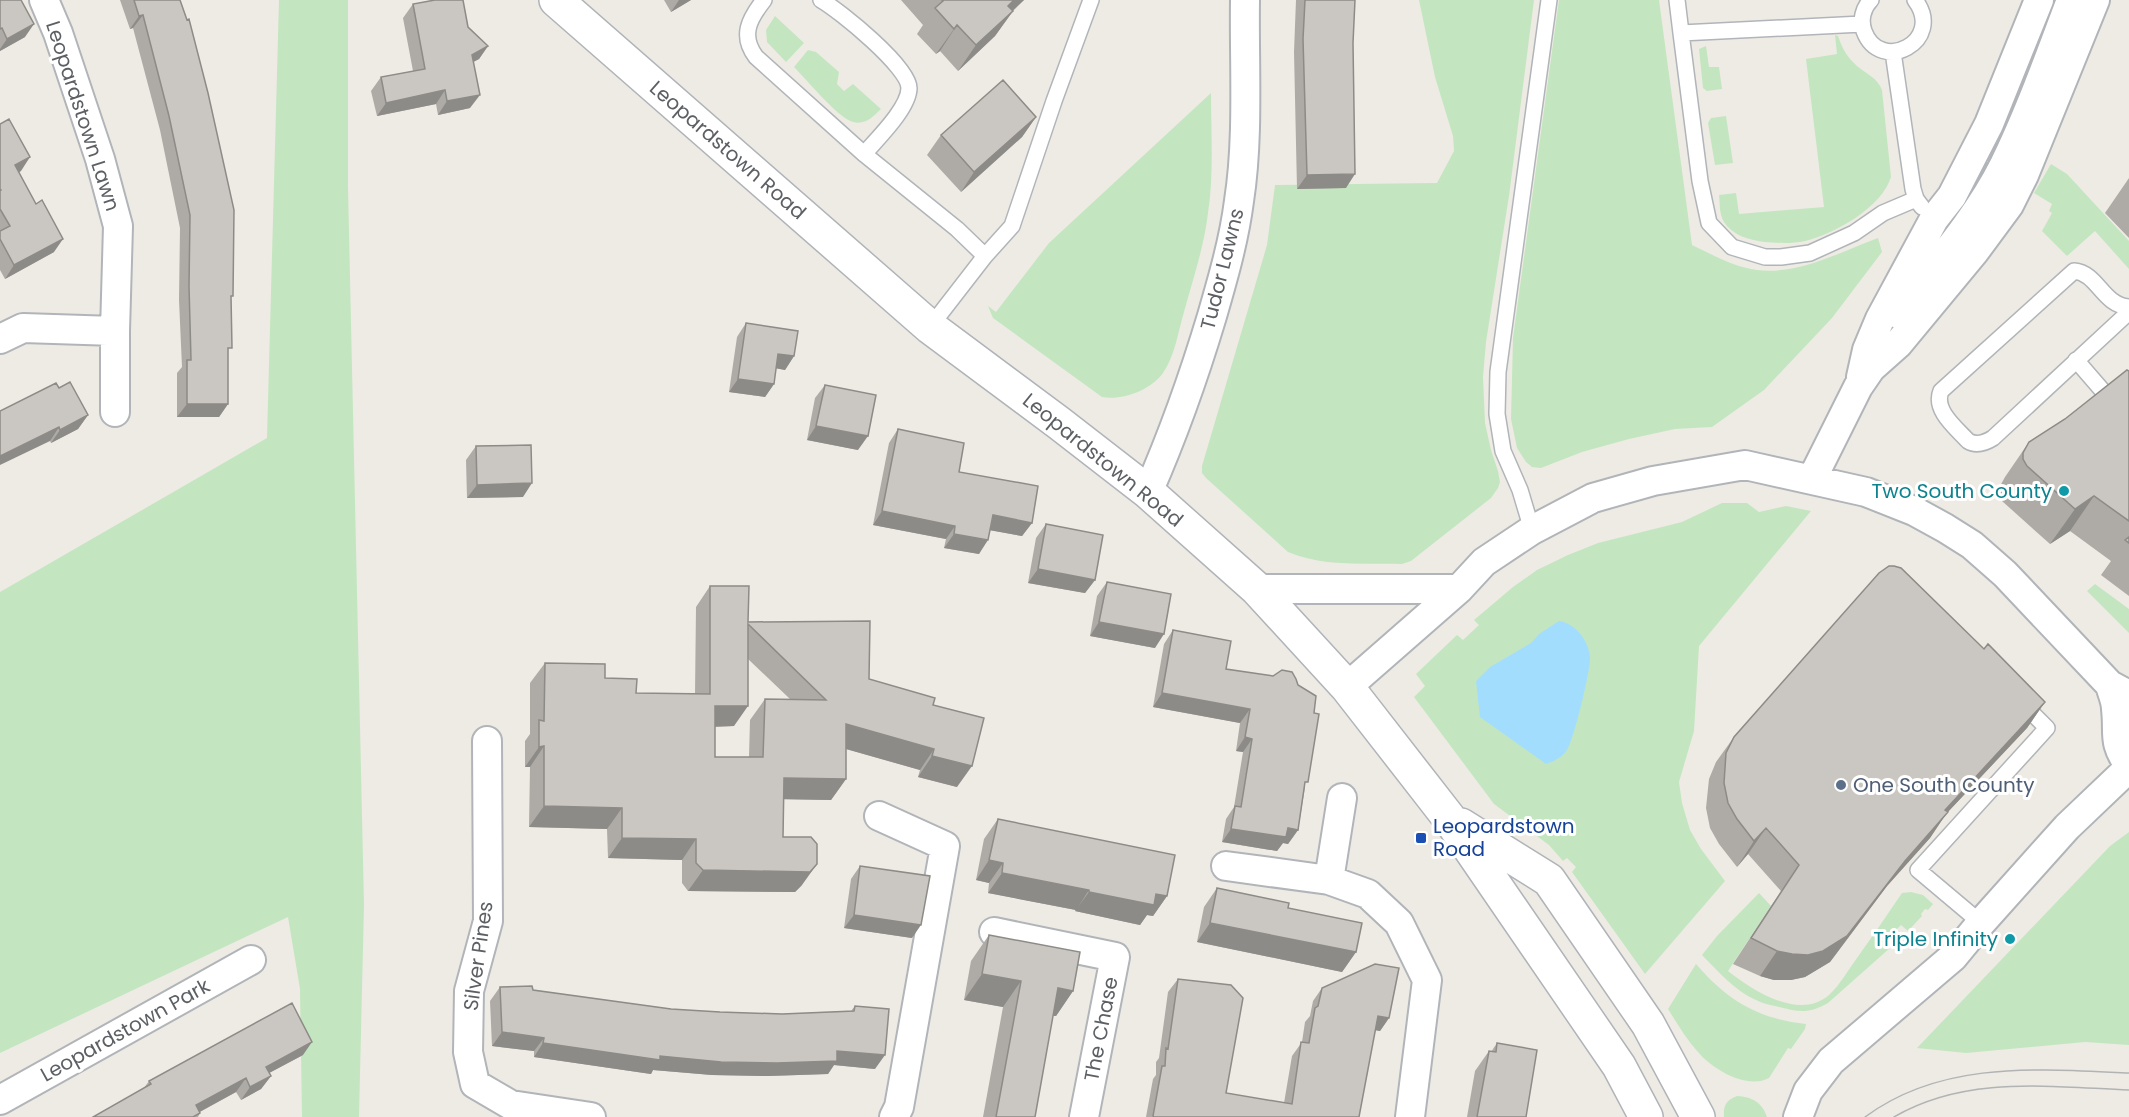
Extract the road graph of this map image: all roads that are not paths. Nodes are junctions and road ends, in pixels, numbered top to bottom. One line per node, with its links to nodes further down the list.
1 (44, 0): 24 (street, Leopardstown Lawn)
2 (556, 0): 23 (main road, Leopardstown Road)
3 (764, 0): 17 (lane)
4 (821, 0): 17 (lane)
5 (1091, 0): 20 (lane)
6 (1245, 0): 31 (street, Tudor Lawns)
7 (1549, 0): 32 (lane)
8 (1677, 0): 15 (lane)
9 (1871, 0): 14 (lane)
10 (1915, 0): 16 (lane)
11 (2039, 0): 18 (street)
12 (2071, 0): 19 (street)
13 (2096, 0): 19 (street)
14 (1862, 24): 15 (lane); 16 (lane)
15 (1681, 33): 18 (lane)
16 (1893, 52): 18 (lane)
17 (864, 154): 20 (lane)
18 (1925, 209): 19 (lane); 27 (street)
19 (1967, 244): 27 (street)
20 (985, 256): 23 (lane)
21 (2129, 307): 26 (lane)
22 (2129, 312): 26 (lane)
23 (930, 327): 31 (main road, Leopardstown Road)
24 (115, 331): 25 (street); 29 (street, Leopardstown Lawn)
25 (0, 339)
26 (2076, 360): 28 (lane)
27 (1864, 378): 30 (street)
28 (2129, 398)
29 (115, 412)
30 (1812, 479): 32 (street); 36 (street)
31 (1148, 492): 33 (main road, Leopardstown Road)
32 (1532, 530): 34 (street)
33 (1257, 589): 34 (street); 35 (main road, Leopardstown Road)
34 (1459, 590): 35 (street)
35 (1347, 687): 42 (main road, Leopardstown Road)
36 (2119, 690): 39 (street)
37 (2013, 694): 45 (lane)
38 (487, 741): 49 (street, Silver Pines)
39 (2129, 766): 45 (street)
40 (1342, 798): 44 (street)
41 (879, 816): 50 (street)
42 (1449, 818): 53 (main road, Leopardstown Road); 54 (main road)
43 (1226, 866): 44 (street)
44 (1329, 880): 52 (street)
45 (1982, 922): 55 (street)
46 (994, 932): 51 (street, The Chase)
47 (250, 960): 48 (street, Leopardstown Park)
48 (0, 1100)
49 (591, 1117)
50 (894, 1117)
51 (1084, 1117)
52 (1410, 1117)
53 (1646, 1117)
54 (1698, 1117)
55 (1798, 1117)

